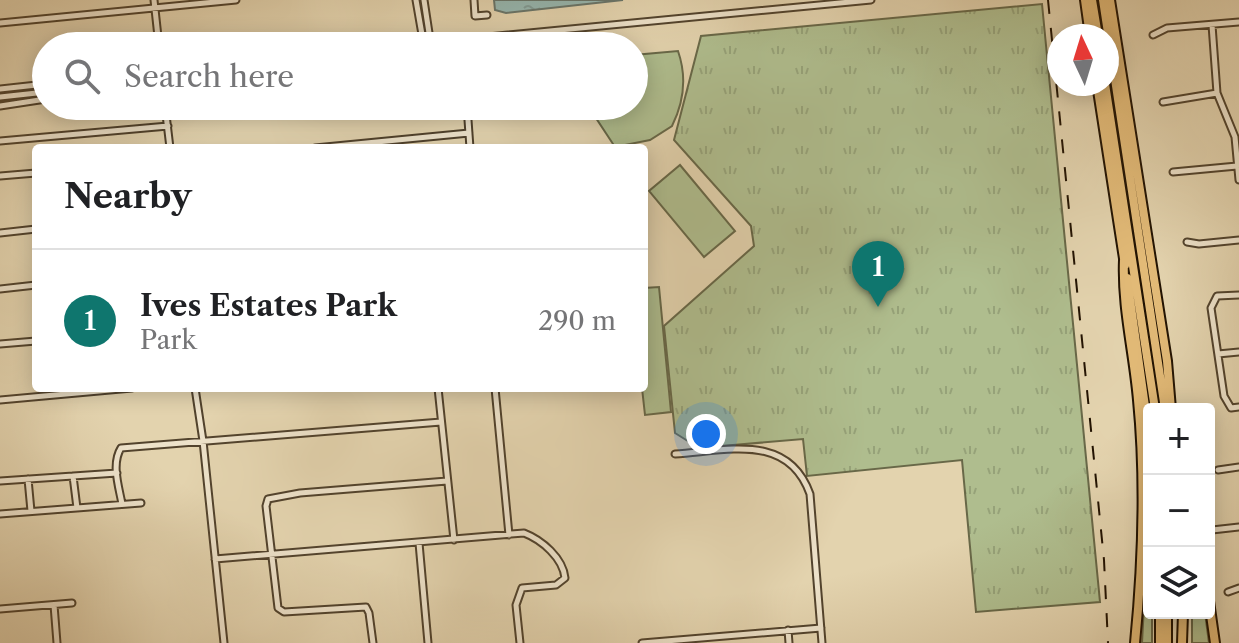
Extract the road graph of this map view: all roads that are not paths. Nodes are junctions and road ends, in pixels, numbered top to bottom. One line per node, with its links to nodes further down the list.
1 (154, 0): 12 (street)
2 (236, 0): 12 (street)
3 (416, 0): 21 (street)
4 (424, 0): 22 (street)
5 (474, 0): 14 (street)
6 (752, 0): 13 (street)
7 (871, 0): 13 (street)
8 (1085, 0): 17 (highway)
9 (1092, 0): 18 (highway)
10 (1103, 0): 68 (highway)
11 (1110, 0): 69 (highway)
12 (155, 8): 16 (street); 20 (street)
13 (753, 11): 23 (street)
14 (487, 15)
15 (1239, 22): 19 (street)
16 (0, 23)
17 (1088, 24)
18 (1096, 24)
19 (1212, 25): 24 (street); 27 (street)
20 (158, 32)
21 (422, 32)
22 (429, 32)
23 (539, 32)
24 (1153, 35)
25 (32, 86): 26 (street)
26 (0, 89)
27 (1217, 93): 33 (street); 44 (street)
28 (32, 94): 32 (street)
29 (1099, 96): 53 (highway)
30 (1107, 96): 67 (highway)
31 (32, 100): 32 (street)
32 (0, 101)
33 (1163, 102)
34 (167, 120): 36 (street)
35 (468, 120): 37 (street)
36 (168, 126): 39 (street); 40 (street)
37 (469, 133): 38 (street); 43 (street)
38 (413, 140): 41 (street); 42 (street)
39 (0, 141)
40 (170, 144)
41 (364, 144)
42 (413, 144)
43 (470, 144)
44 (1237, 166): 45 (street); 48 (street)
45 (1173, 172)
46 (32, 173): 47 (street)
47 (0, 176)
48 (1239, 180)
49 (32, 229): 50 (street)
50 (0, 233)
51 (1239, 240): 52 (street)
52 (1187, 242)
53 (1124, 260): 66 (highway); 113 (highway)
54 (32, 285): 55 (street)
55 (0, 289)
56 (1239, 295): 60 (street)
57 (32, 341): 58 (street)
58 (0, 344)
59 (1239, 352): 60 (street)
60 (1218, 354): 70 (street)
61 (88, 392): 65 (street)
62 (196, 392): 72 (street)
63 (438, 392): 71 (street)
64 (495, 392): 88 (street)
65 (0, 400)
66 (1144, 403)
67 (1154, 403)
68 (1170, 403)
69 (1170, 403)
70 (1239, 407)
71 (441, 422): 72 (street); 80 (street)
72 (203, 441): 76 (street); 92 (street)
73 (675, 454): 102 (street)
74 (1239, 467): 75 (street)
75 (1218, 470)
76 (117, 473): 77 (street); 82 (street)
77 (73, 476): 78 (street); 83 (street)
78 (28, 479): 79 (street); 84 (street)
79 (0, 481)
80 (447, 481): 89 (street); 91 (street)
81 (141, 503): 82 (street)
82 (122, 504): 83 (street)
83 (77, 508): 84 (street)
84 (31, 511): 85 (street)
85 (0, 514)
86 (1239, 527): 87 (street)
87 (1215, 530)
88 (509, 535): 89 (street); 109 (street)
89 (454, 540): 90 (street)
90 (419, 543): 91 (street); 108 (street)
91 (271, 554): 92 (street); 107 (street)
92 (215, 559): 106 (street)
93 (1239, 588): 94 (street)
94 (1228, 592)
95 (72, 603): 96 (street)
96 (54, 605): 97 (street); 105 (street)
97 (0, 609)
98 (1160, 619): 114 (highway)
99 (1167, 619): 115 (highway)
100 (1180, 619): 116 (highway)
101 (1212, 619): 117 (highway)
102 (821, 628): 103 (street); 112 (street)
103 (788, 630): 104 (street); 111 (street)
104 (653, 642): 110 (street)
105 (57, 643)
106 (224, 643)
107 (373, 643)
108 (428, 643)
109 (520, 643)
110 (642, 643)
111 (789, 643)
112 (822, 643)
113 (1135, 643)
114 (1160, 643)
115 (1167, 643)
116 (1180, 643)
117 (1215, 643)

